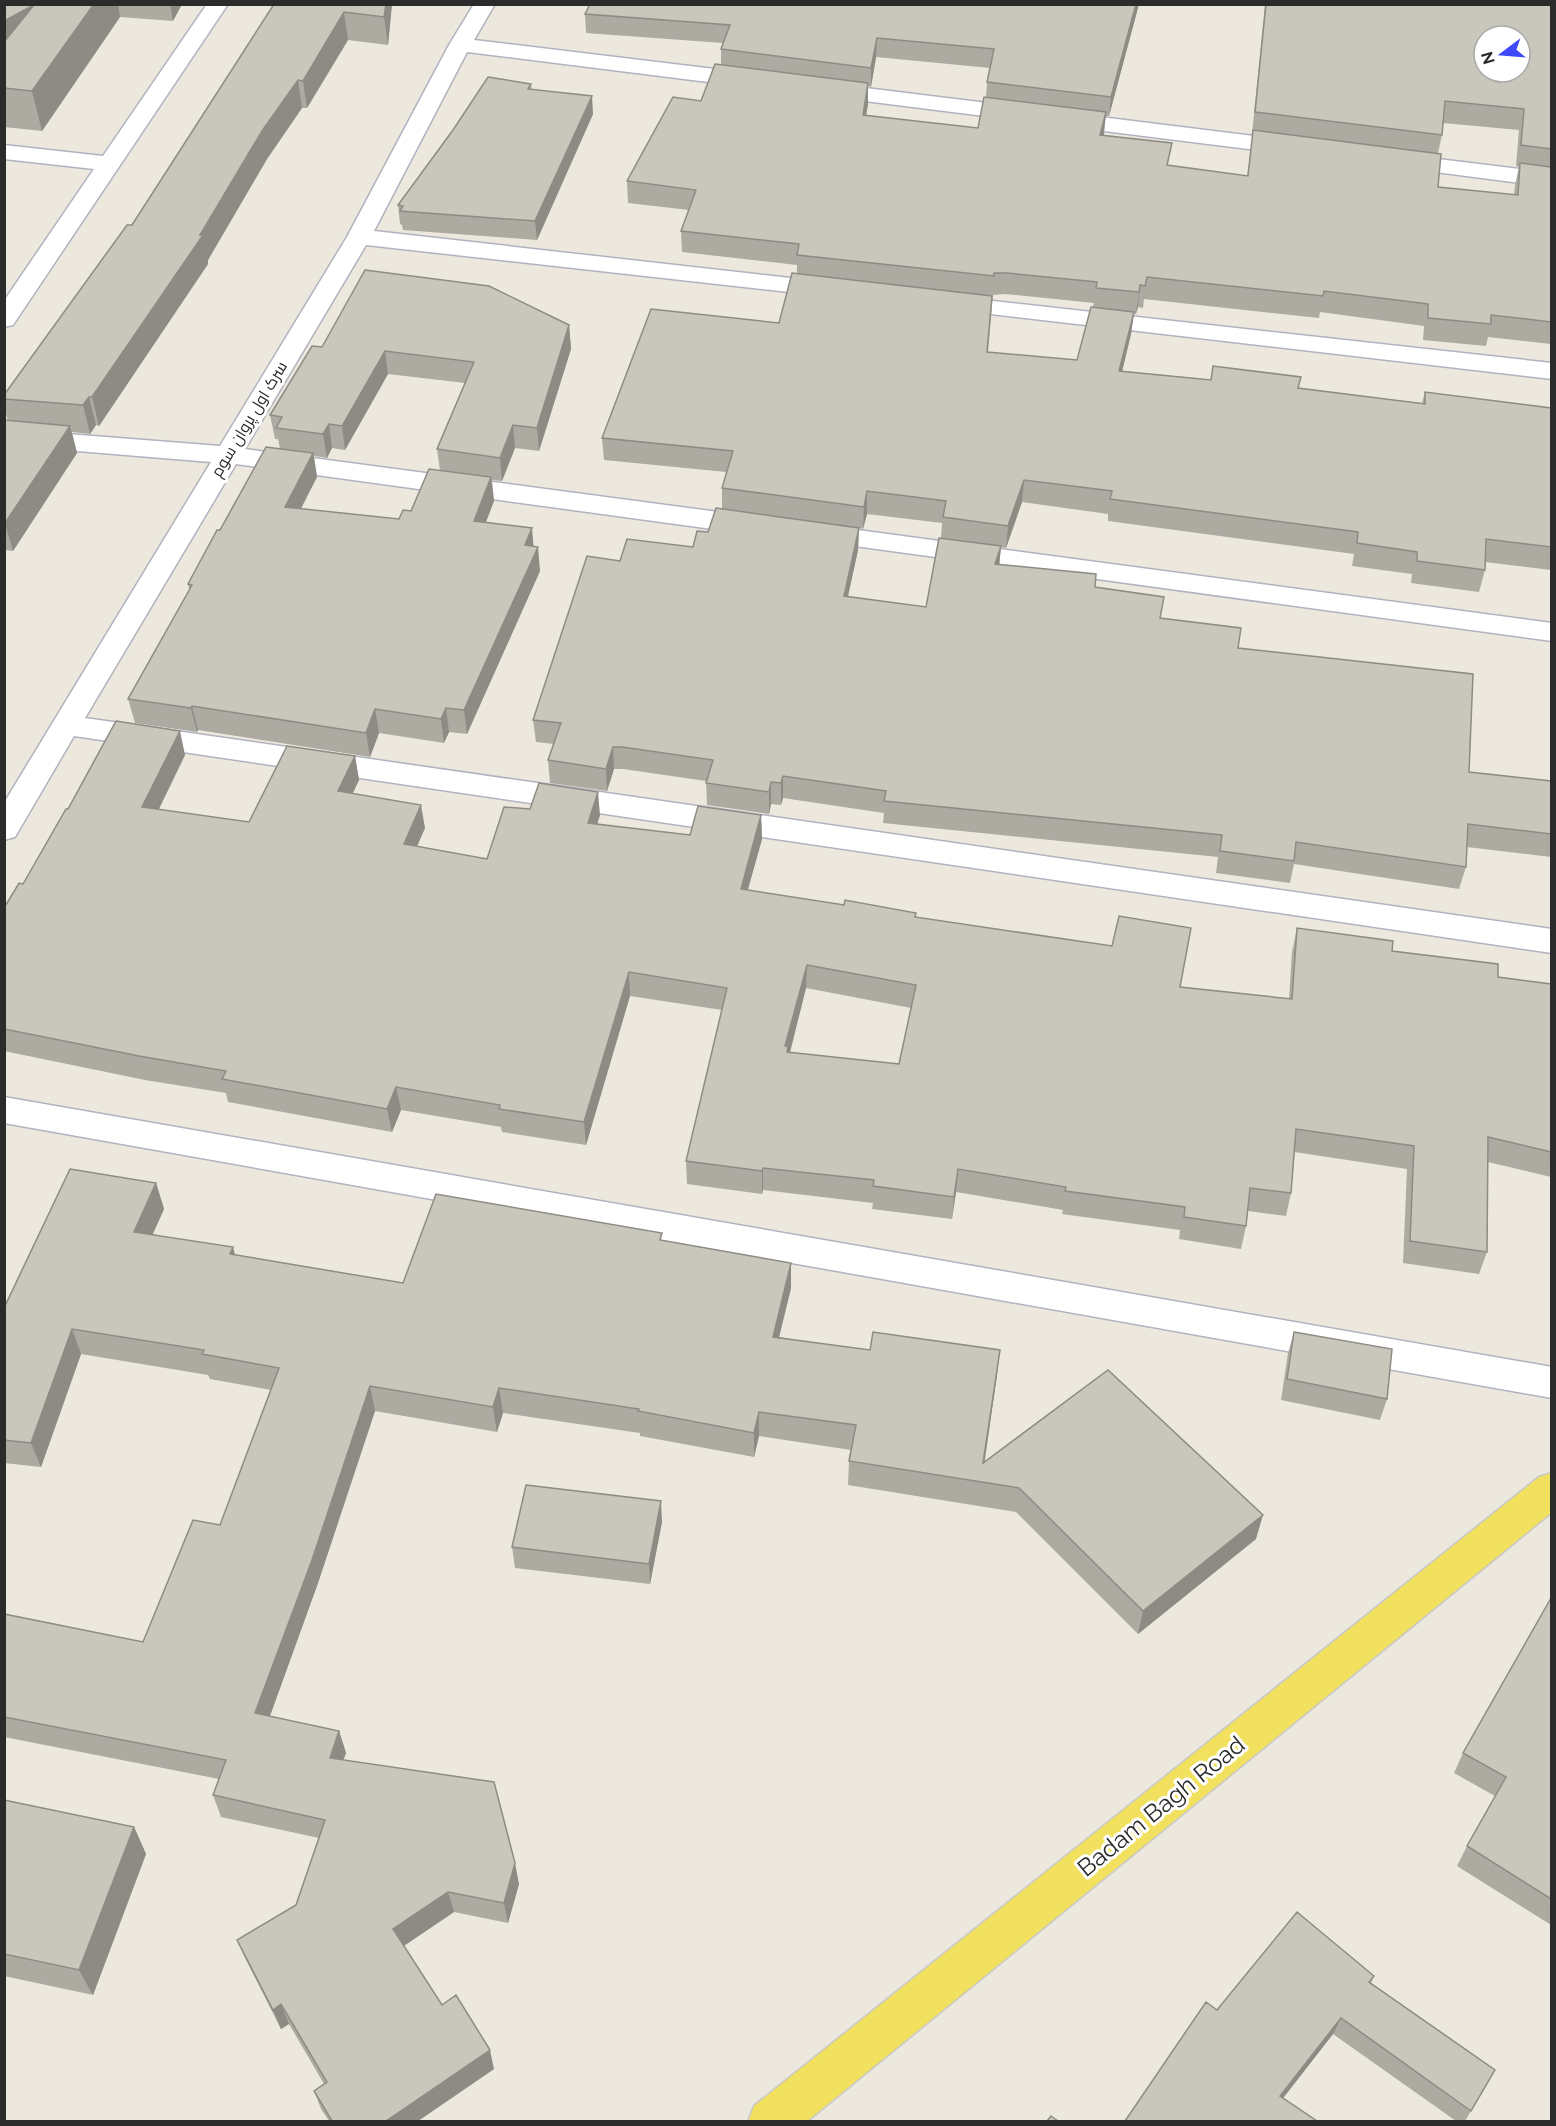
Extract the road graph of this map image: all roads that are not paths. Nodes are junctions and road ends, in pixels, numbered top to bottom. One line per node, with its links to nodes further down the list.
1 (218, 4): 9 (street)
2 (485, 4): 3 (street, سرک اول پروان سوم)
3 (460, 45): 4 (street); 11 (street, سرک اول پروان سوم)
4 (780, 84)
5 (804, 87): 6 (street)
6 (1314, 150)
7 (4, 152): 9 (street)
8 (1374, 158): 10 (street)
9 (110, 164): 14 (street)
10 (1551, 180)
11 (358, 237): 12 (street); 17 (street, سرک اول پروان سوم)
12 (855, 293)
13 (926, 301): 15 (street)
14 (4, 320)
15 (1551, 371)
16 (4, 437): 17 (street)
17 (228, 455): 18 (street); 19 (street, سرک اول پروان سوم)
18 (1551, 632)
19 (66, 725): 20 (street, سرک اول پروان سوم); 21 (street)
20 (4, 829)
21 (1551, 941)
22 (4, 1110): 23 (street)
23 (1551, 1383)
24 (1551, 1489): 25 (main road, Badam Bagh Road)
25 (770, 2121)

